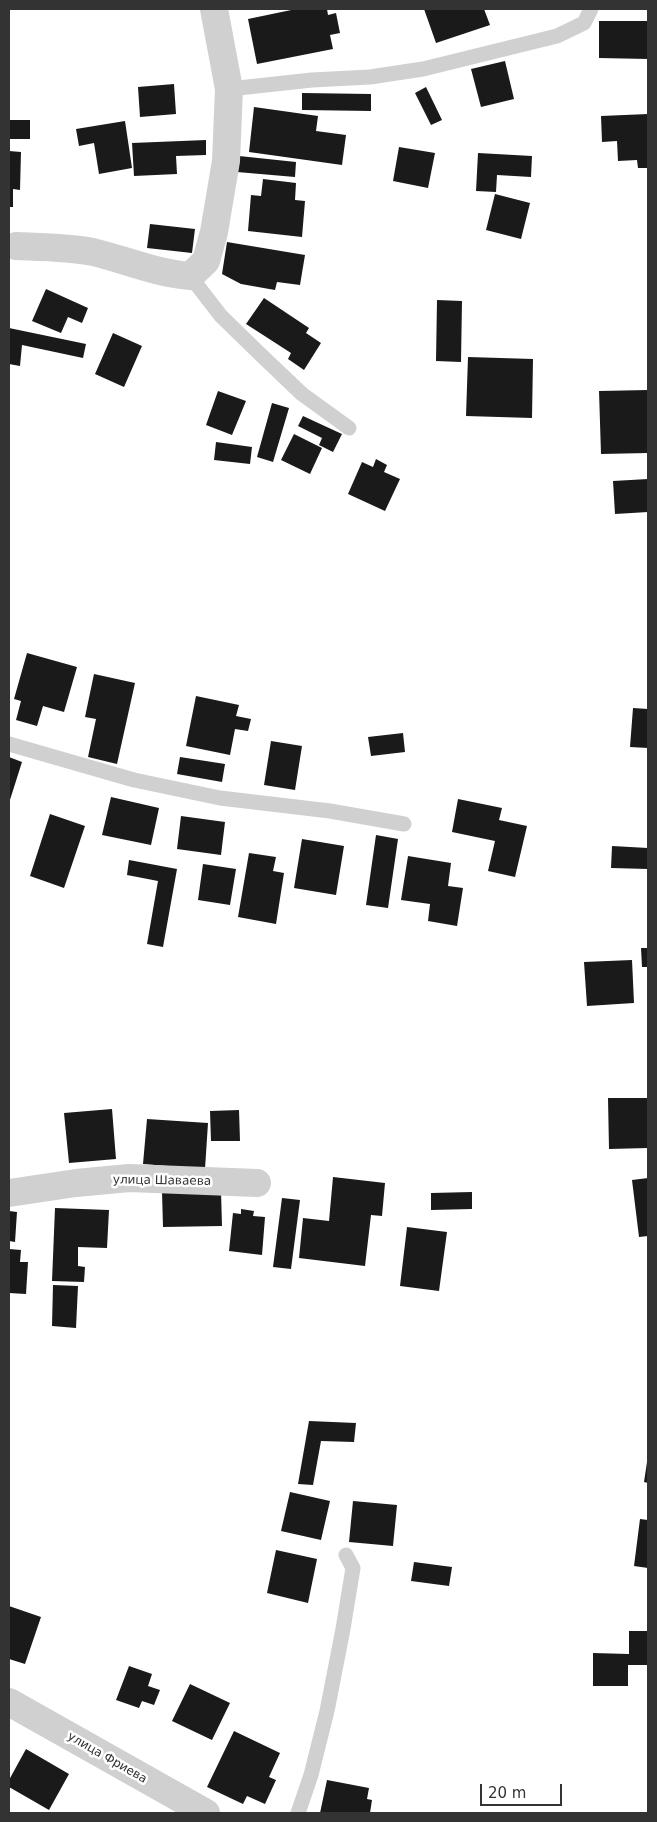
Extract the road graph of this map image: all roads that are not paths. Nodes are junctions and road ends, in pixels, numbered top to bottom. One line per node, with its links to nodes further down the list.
1 (214, 9): 3 (street)
2 (591, 9): 3 (lane)
3 (229, 89): 5 (street)
4 (11, 250): 5 (street)
5 (190, 276): 6 (lane)
6 (349, 428)
7 (9, 744): 8 (lane)
8 (404, 824)
9 (257, 1183): 10 (street, улица Шаваева)
10 (9, 1193)
11 (346, 1555): 14 (lane)
12 (9, 1702): 13 (street, улица Фриева)
13 (206, 1813)
14 (298, 1813)

